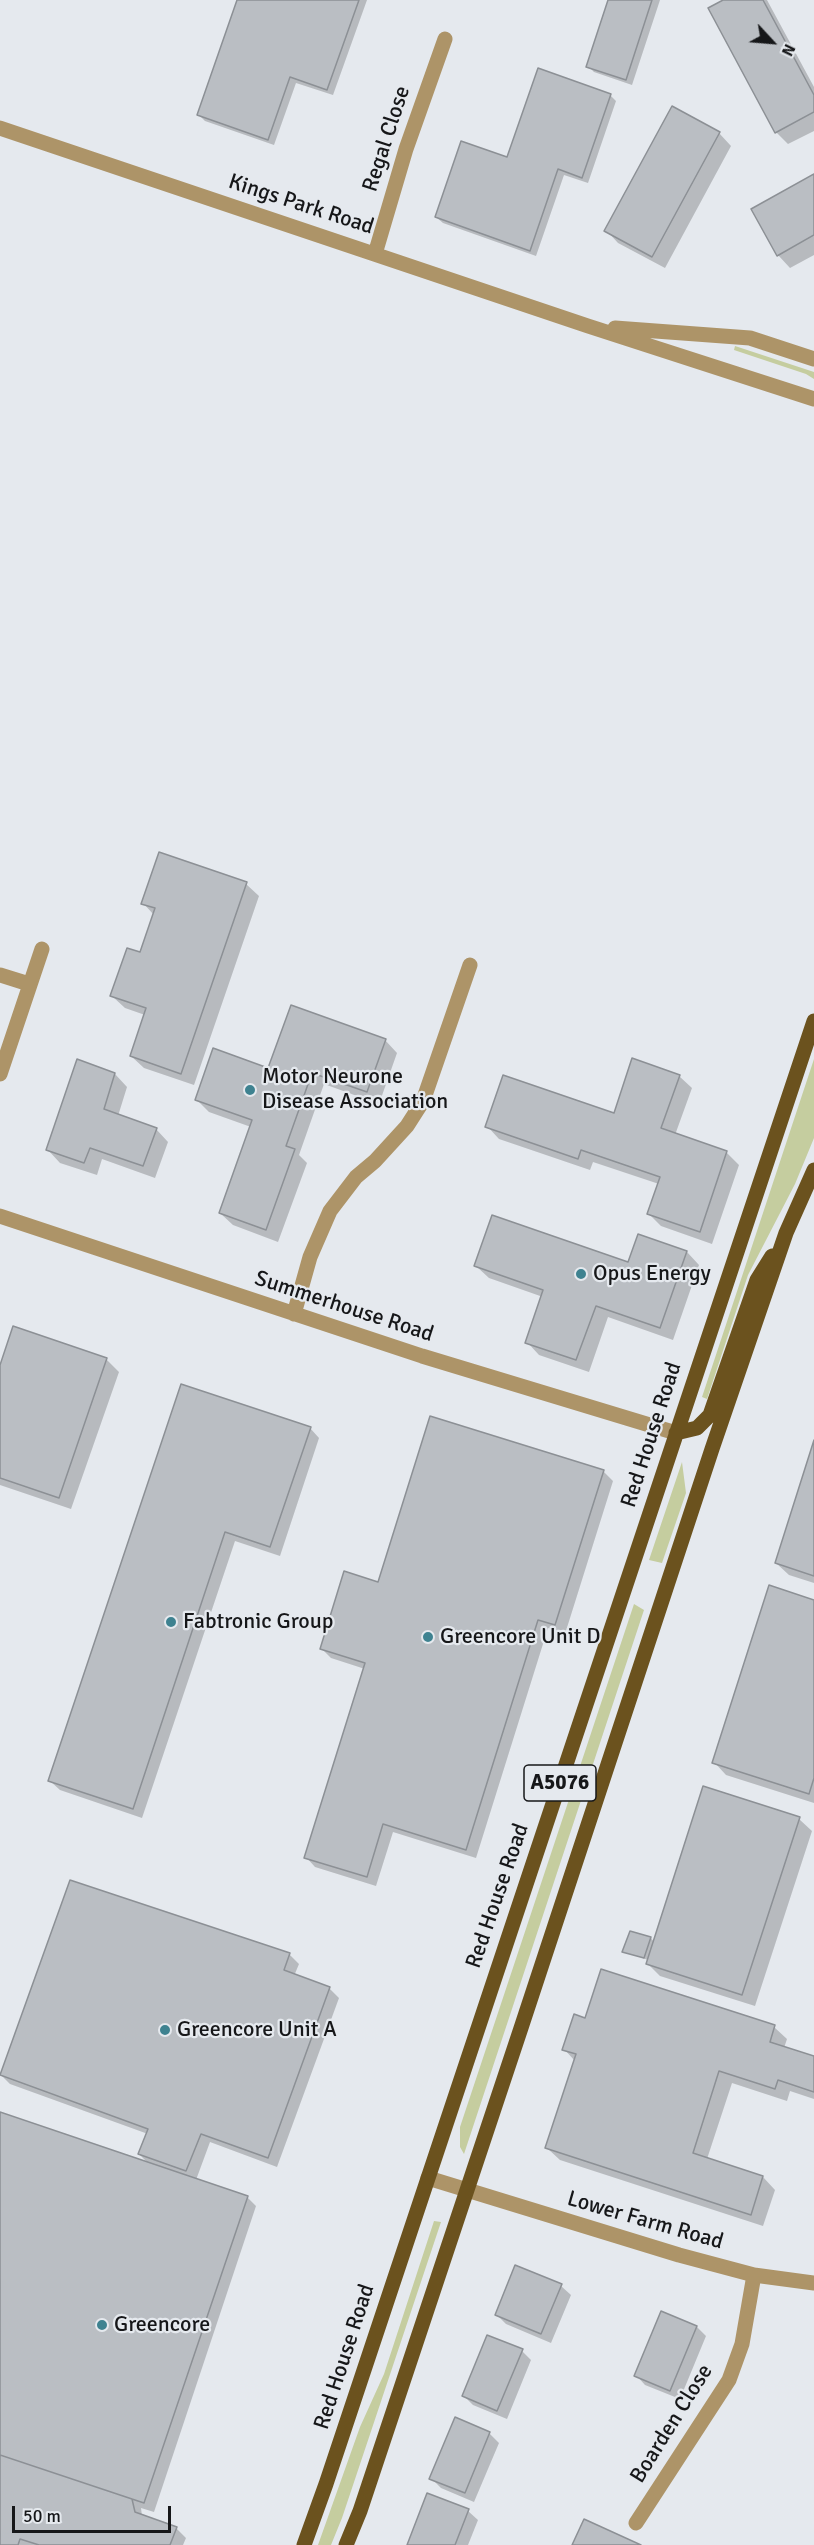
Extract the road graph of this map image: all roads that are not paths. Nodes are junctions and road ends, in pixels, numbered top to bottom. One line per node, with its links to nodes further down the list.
1 (445, 39): 3 (street, Regal Close)
2 (0, 128): 3 (street, Kings Park Road)
3 (375, 254): 4 (street, Kings Park Road)
4 (588, 326): 5 (street, Kings Park Road); 6 (street, Kings Park Road)
5 (814, 359)
6 (814, 399)
7 (42, 949): 10 (street)
8 (470, 965): 16 (street)
9 (0, 975): 10 (street)
10 (30, 984): 12 (street)
11 (814, 1021): 17 (main road, Red House Road / A5076)
12 (0, 1074)
13 (814, 1170): 15 (main road)
14 (0, 1216): 16 (street, Summerhouse Road)
15 (786, 1233): 17 (main road); 19 (main road)
16 (294, 1314): 17 (street, Summerhouse Road)
17 (676, 1433): 18 (main road, Red House Road / A5076)
18 (428, 2178): 19 (street, Lower Farm Road); 23 (main road, Red House Road / A5076)
19 (466, 2190): 20 (street, Lower Farm Road); 24 (main road)
20 (754, 2275): 21 (street, Lower Farm Road); 22 (street, Boarden Close)
21 (814, 2283)
22 (636, 2523)
23 (304, 2545)
24 (346, 2545)

